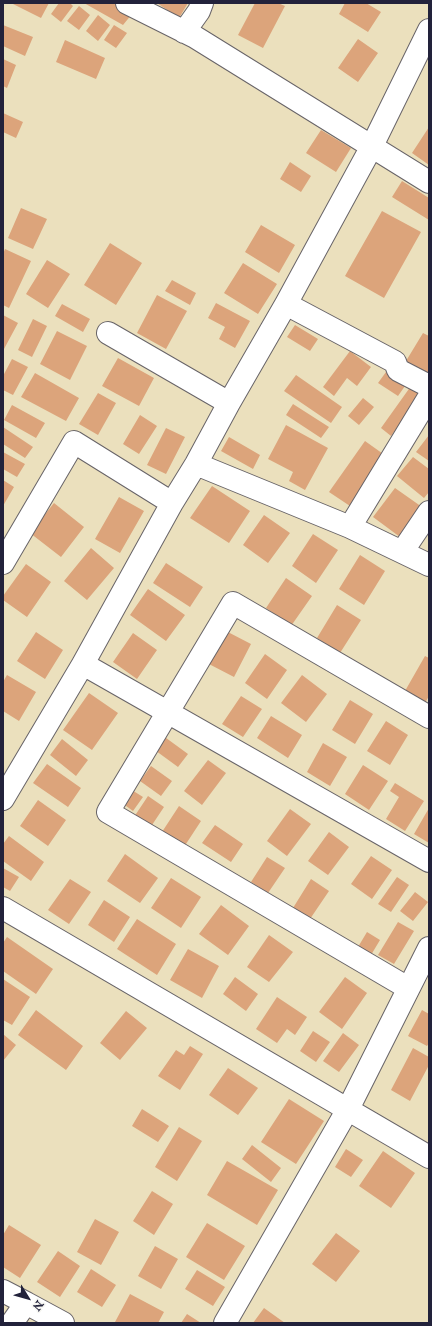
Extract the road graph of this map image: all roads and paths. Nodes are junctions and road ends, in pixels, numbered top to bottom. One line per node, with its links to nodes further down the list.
1 (127, 3): 4 (street)
2 (202, 3): 4 (street)
3 (429, 30): 5 (street)
4 (184, 32): 5 (street)
5 (372, 146): 6 (street); 7 (street)
6 (429, 182)
7 (286, 304): 9 (street); 11 (street)
8 (108, 334): 11 (street)
9 (429, 386)
10 (429, 397): 15 (street)
11 (229, 402): 12 (street)
12 (196, 464): 13 (street); 15 (street)
13 (172, 504): 17 (street); 19 (street)
14 (429, 512): 16 (street)
15 (350, 527): 16 (street)
16 (402, 552): 18 (street)
17 (3, 563)
18 (429, 565)
19 (83, 664): 20 (street); 22 (street)
20 (168, 712): 21 (street); 23 (street); 26 (street)
21 (429, 717)
22 (3, 799)
23 (429, 861)
24 (3, 908): 27 (street)
25 (429, 948): 26 (street)
26 (408, 988): 27 (street)
27 (348, 1108): 28 (street); 33 (street)
28 (429, 1157)
29 (3, 1291): 30 (street)
30 (26, 1303): 31 (street); 32 (street)
31 (12, 1323)
32 (63, 1323)
33 (225, 1323)

